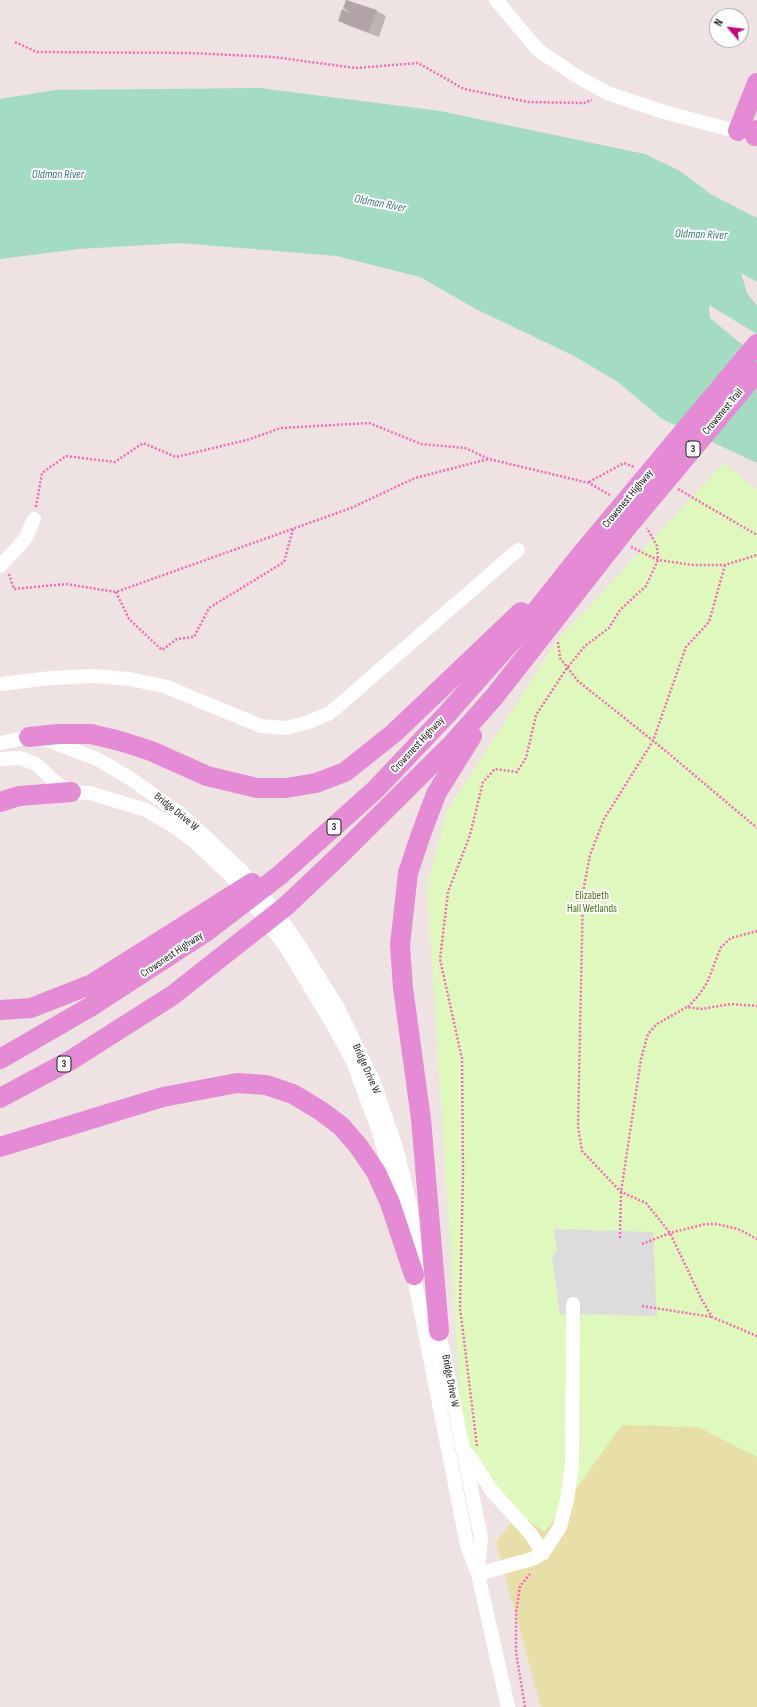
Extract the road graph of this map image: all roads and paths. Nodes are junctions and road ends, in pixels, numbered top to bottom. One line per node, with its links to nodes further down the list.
1 (496, 0): 4 (street)
2 (15, 42): 4 (path)
3 (757, 83): 5 (highway)
4 (607, 93): 5 (street)
5 (752, 133)
6 (757, 344): 15 (highway, Crowsnest Highway / 3)
7 (757, 372): 12 (highway, Crowsnest Trail / 3)
8 (489, 459): 9 (path); 10 (path); 11 (path)
9 (611, 496)
10 (34, 519): 17 (street)
11 (293, 529): 19 (path); 19 (path)
12 (633, 532): 16 (path); 16 (path); 38 (highway, Crowsnest Highway / 3); 49 (highway)
13 (518, 550): 22 (street)
14 (757, 555): 18 (path)
15 (579, 557): 23 (highway); 27 (highway, Crowsnest Highway / 3)
16 (658, 560): 18 (path); 21 (path)
17 (2, 564): 19 (path)
18 (725, 565): 24 (path)
19 (116, 592)
20 (558, 639): 21 (path)
21 (567, 668): 24 (path); 52 (path)
22 (0, 684)
23 (29, 737): 25 (street, Bridge Drive W); 31 (street, Bridge Drive W)
24 (653, 741): 30 (path); 40 (path)
25 (0, 743)
26 (0, 759): 28 (street)
27 (404, 759): 36 (highway); 37 (highway, Crowsnest Highway / 3)
28 (71, 792): 29 (highway); 31 (street, Bridge Drive W)
29 (0, 802)
30 (757, 828)
31 (217, 854): 33 (street, Bridge Drive W)
32 (757, 931): 35 (path)
33 (290, 943): 45 (street, Bridge Drive W); 49 (street, Bridge Drive W)
34 (757, 1006): 35 (path)
35 (687, 1007): 40 (path)
36 (0, 1010)
37 (0, 1059)
38 (0, 1098)
39 (0, 1147): 45 (highway)
40 (622, 1192): 41 (path); 42 (path)
41 (670, 1233): 43 (path); 44 (path); 48 (path)
42 (620, 1238)
43 (757, 1239)
44 (642, 1244)
45 (414, 1275): 54 (street, Bridge Drive W)
46 (573, 1304): 53 (street)
47 (642, 1306): 48 (path)
48 (712, 1317): 50 (path)
49 (439, 1330): 51 (street, Bridge Drive W)
50 (757, 1336)
51 (462, 1446): 52 (street); 54 (street, Bridge Drive W)
52 (480, 1474): 53 (street)
53 (537, 1556): 54 (street); 56 (path)
54 (478, 1574): 55 (street, Bridge Drive W)
55 (508, 1707)
56 (525, 1707)

